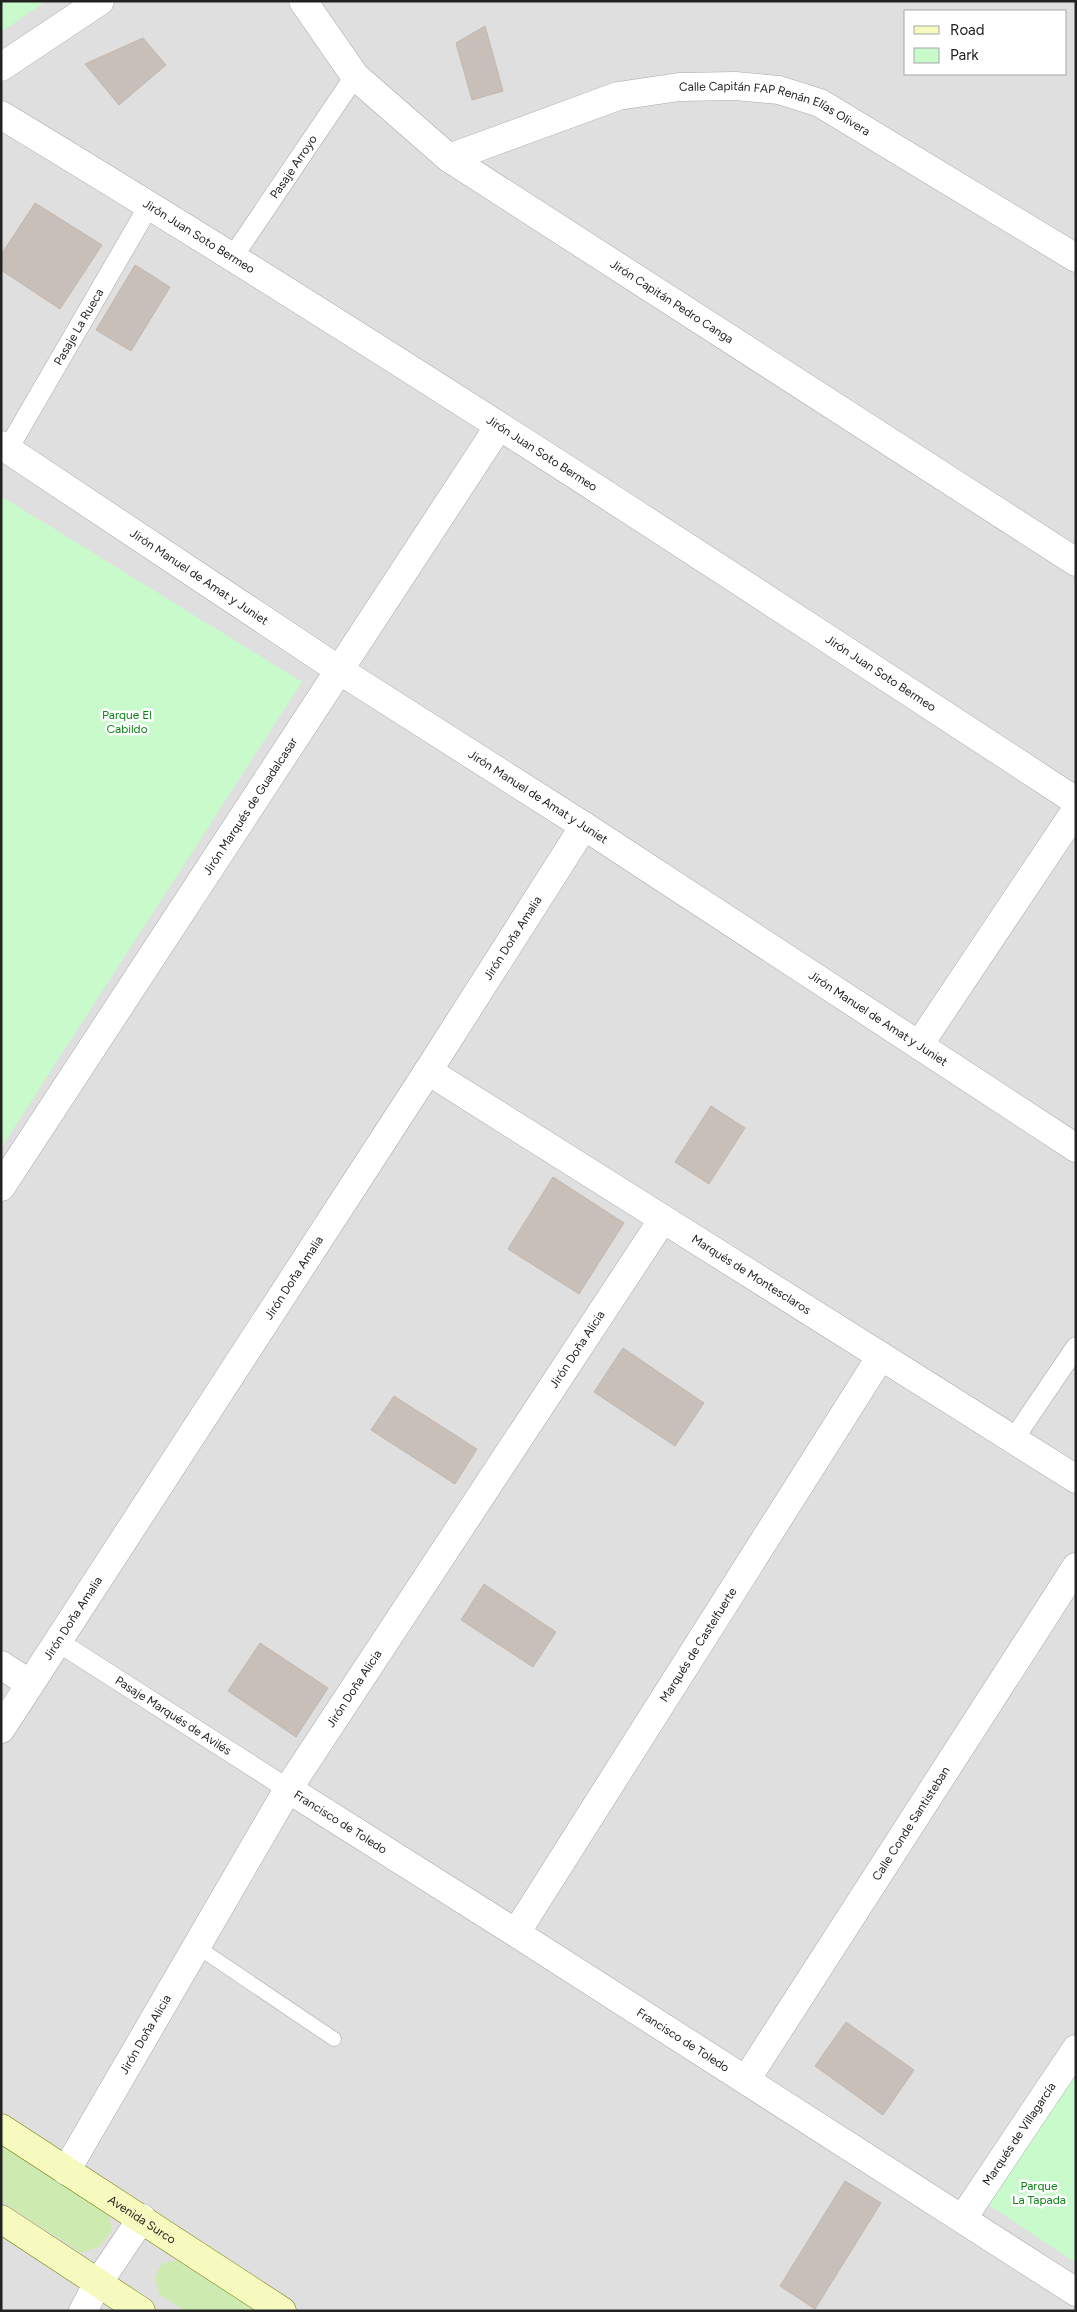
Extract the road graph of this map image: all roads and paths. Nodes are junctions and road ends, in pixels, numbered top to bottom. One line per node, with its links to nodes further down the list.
1 (100, 1): 3 (street)
2 (303, 1): 4 (street, Jirón Capitán Pedro Canga)
3 (1, 67)
4 (355, 76): 6 (street, Jirón Capitán Pedro Canga); 8 (street, Pasaje Arroyo)
5 (1, 115): 7 (street, Jirón Juan Soto Bermeo)
6 (449, 158): 9 (street, Calle Capitán FAP Renán Elías Olivera); 12 (street, Jirón Capitán Pedro Canga)
7 (150, 204): 8 (street, Jirón Juan Soto Bermeo); 11 (street, Pasaje La Rueca)
8 (232, 258): 10 (street, Jirón Juan Soto Bermeo)
9 (1076, 258)
10 (499, 426): 13 (street, Jirón Marqués de Guadalcasar); 14 (street, Jirón Juan Soto Bermeo)
11 (5, 447): 13 (street, Jirón Manuel de Amat y Juniet)
12 (1076, 562)
13 (339, 670): 16 (street, Jirón Manuel de Amat y Juniet); 20 (street, Jirón Marqués de Guadalcasar)
14 (1076, 802)
15 (1076, 810): 17 (street)
16 (584, 826): 17 (street, Jirón Manuel de Amat y Juniet); 18 (street, Jirón Doña Amalia)
17 (919, 1045): 19 (street, Jirón Manuel de Amat y Juniet)
18 (428, 1071): 21 (street, Marqués de Montesclaros); 27 (street, Jirón Doña Amalia)
19 (1076, 1148)
20 (1, 1187)
21 (663, 1219): 23 (street, Marqués de Montesclaros); 31 (street, Jirón Doña Alicia)
22 (1076, 1347): 24 (street)
23 (881, 1356): 24 (street, Marqués de Montesclaros); 32 (street, Marqués de Castelfuerte)
24 (1013, 1440): 25 (street, Marqués de Montesclaros)
25 (1076, 1479)
26 (1076, 1567): 36 (street, Calle Conde Santisteban)
27 (57, 1641): 29 (street, Jirón Doña Amalia); 31 (street, Pasaje Marqués de Avilés)
28 (1, 1665): 29 (street)
29 (30, 1684): 30 (street, Jirón Doña Amalia)
30 (1, 1729)
31 (288, 1789): 32 (street, Francisco de Toledo); 33 (street, Jirón Doña Alicia)
32 (516, 1933): 36 (street, Francisco de Toledo)
33 (196, 1946): 34 (lane); 38 (street, Jirón Doña Alicia)
34 (334, 2039)
35 (1076, 2049): 40 (street, Marqués de Villagarcía)
36 (746, 2080): 40 (street, Francisco de Toledo)
37 (1, 2128): 38 (main road, Avenida Surco)
38 (66, 2170): 39 (main road, Avenida Surco)
39 (142, 2218): 42 (street); 46 (main road, Avenida Surco)
40 (963, 2218): 43 (street, Francisco de Toledo)
41 (1, 2219): 42 (main road)
42 (98, 2283): 44 (street); 45 (main road)
43 (1076, 2292)
44 (82, 2311)
45 (141, 2311)
46 (282, 2311)

